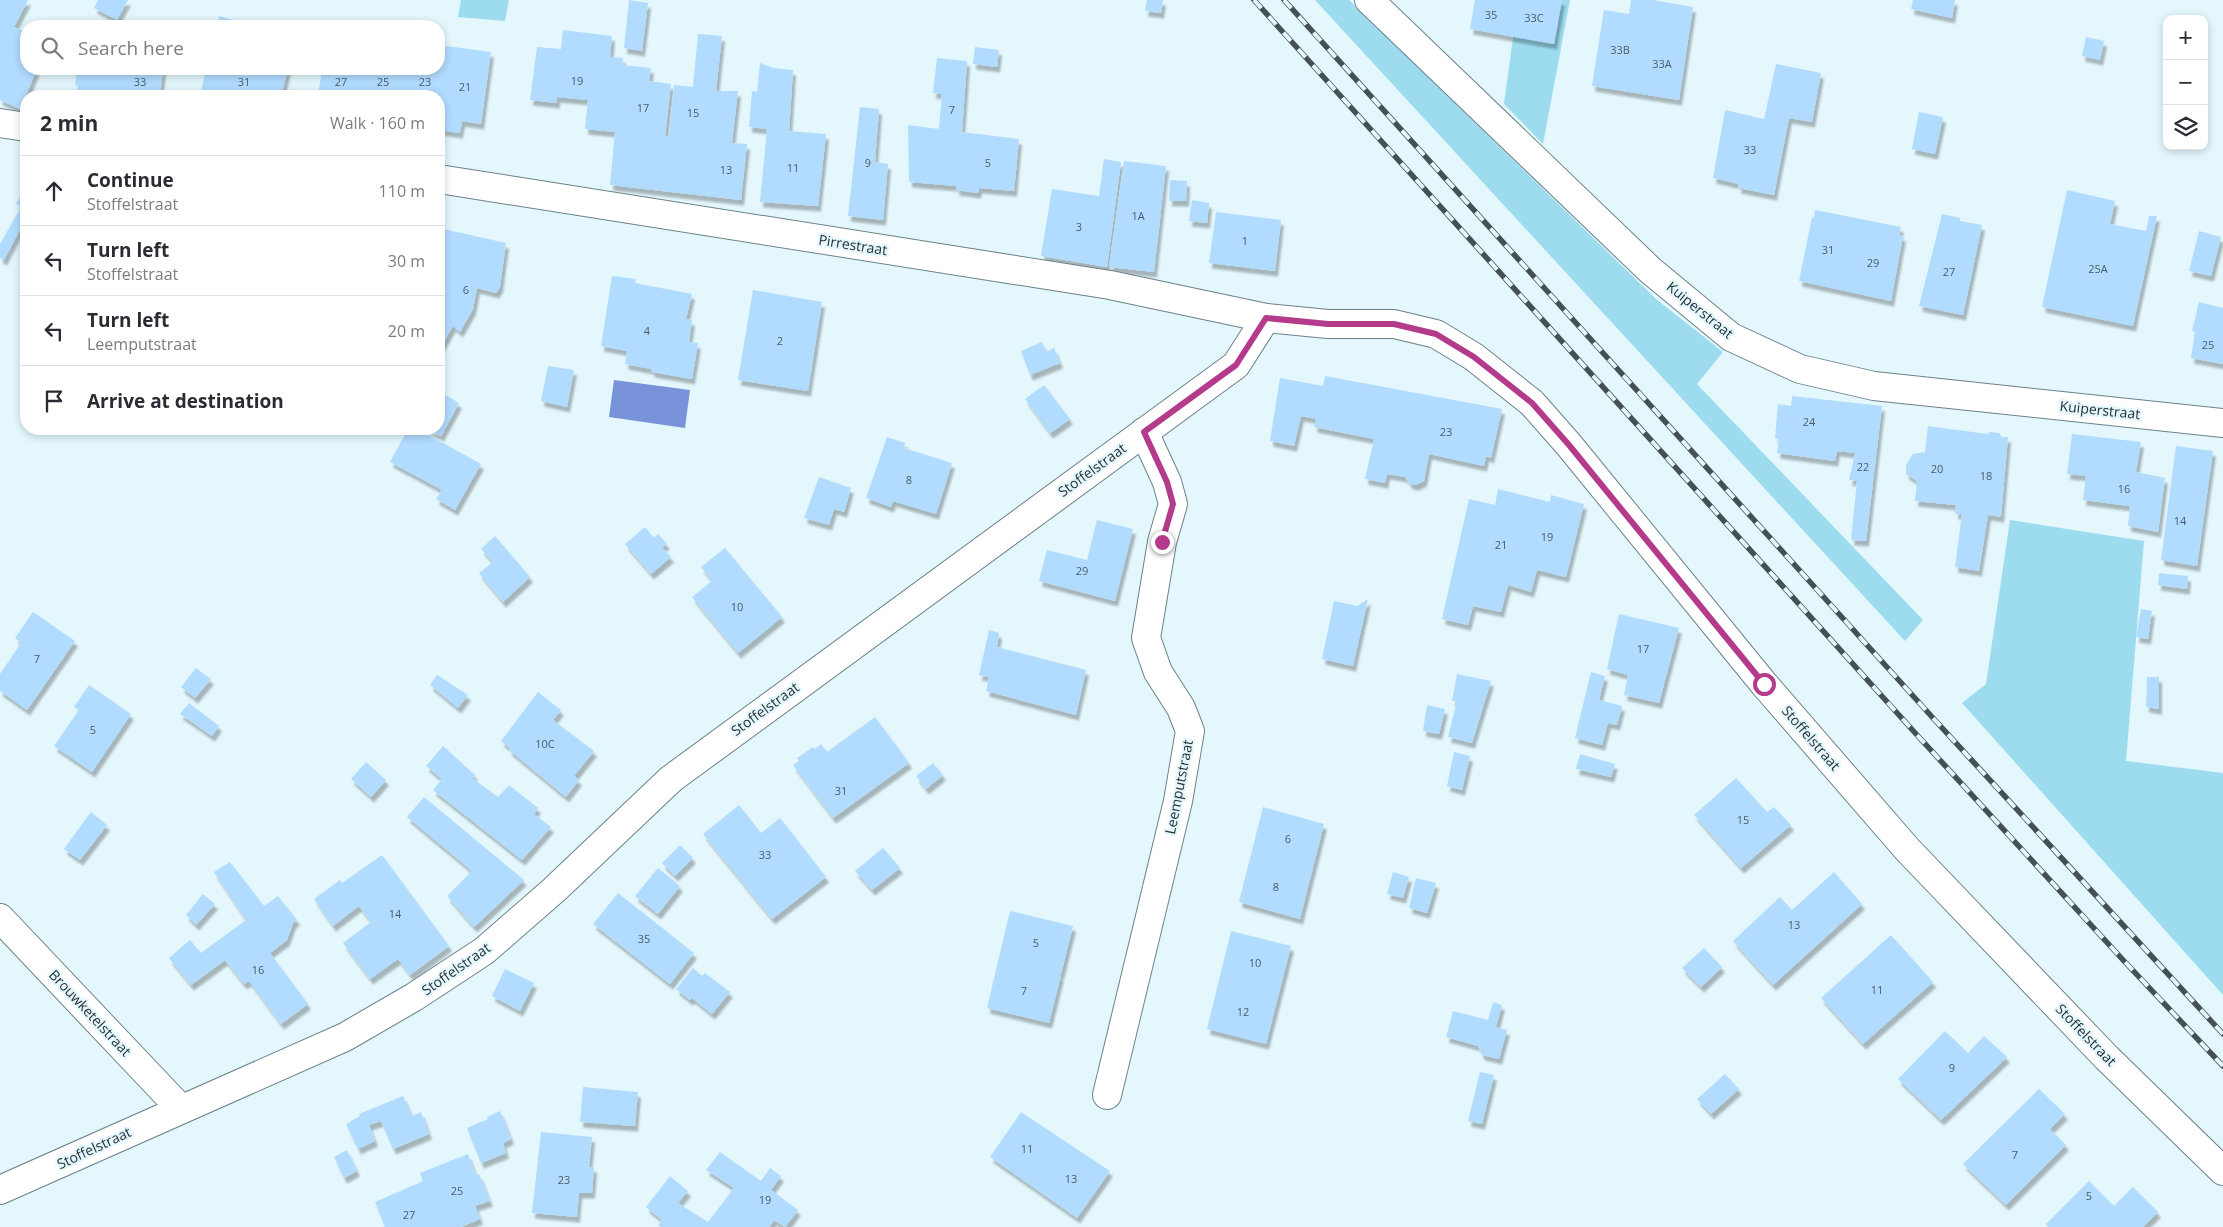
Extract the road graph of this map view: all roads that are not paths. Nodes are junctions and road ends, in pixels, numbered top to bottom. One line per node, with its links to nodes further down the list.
1 (1369, 0): 6 (street, Kuiperstraat)
2 (0, 123): 3 (street)
3 (20, 126)
4 (445, 180): 5 (street, Pirrestraat)
5 (1266, 318): 7 (street, Stoffelstraat); 11 (street, Stoffelstraat)
6 (2223, 423)
7 (1144, 432): 9 (street, Leemputstraat); 10 (street, Stoffelstraat)
8 (0, 918): 10 (street, Brouwketelstraat)
9 (1107, 1095)
10 (181, 1109): 12 (street, Stoffelstraat)
11 (2223, 1170)
12 (0, 1190)

